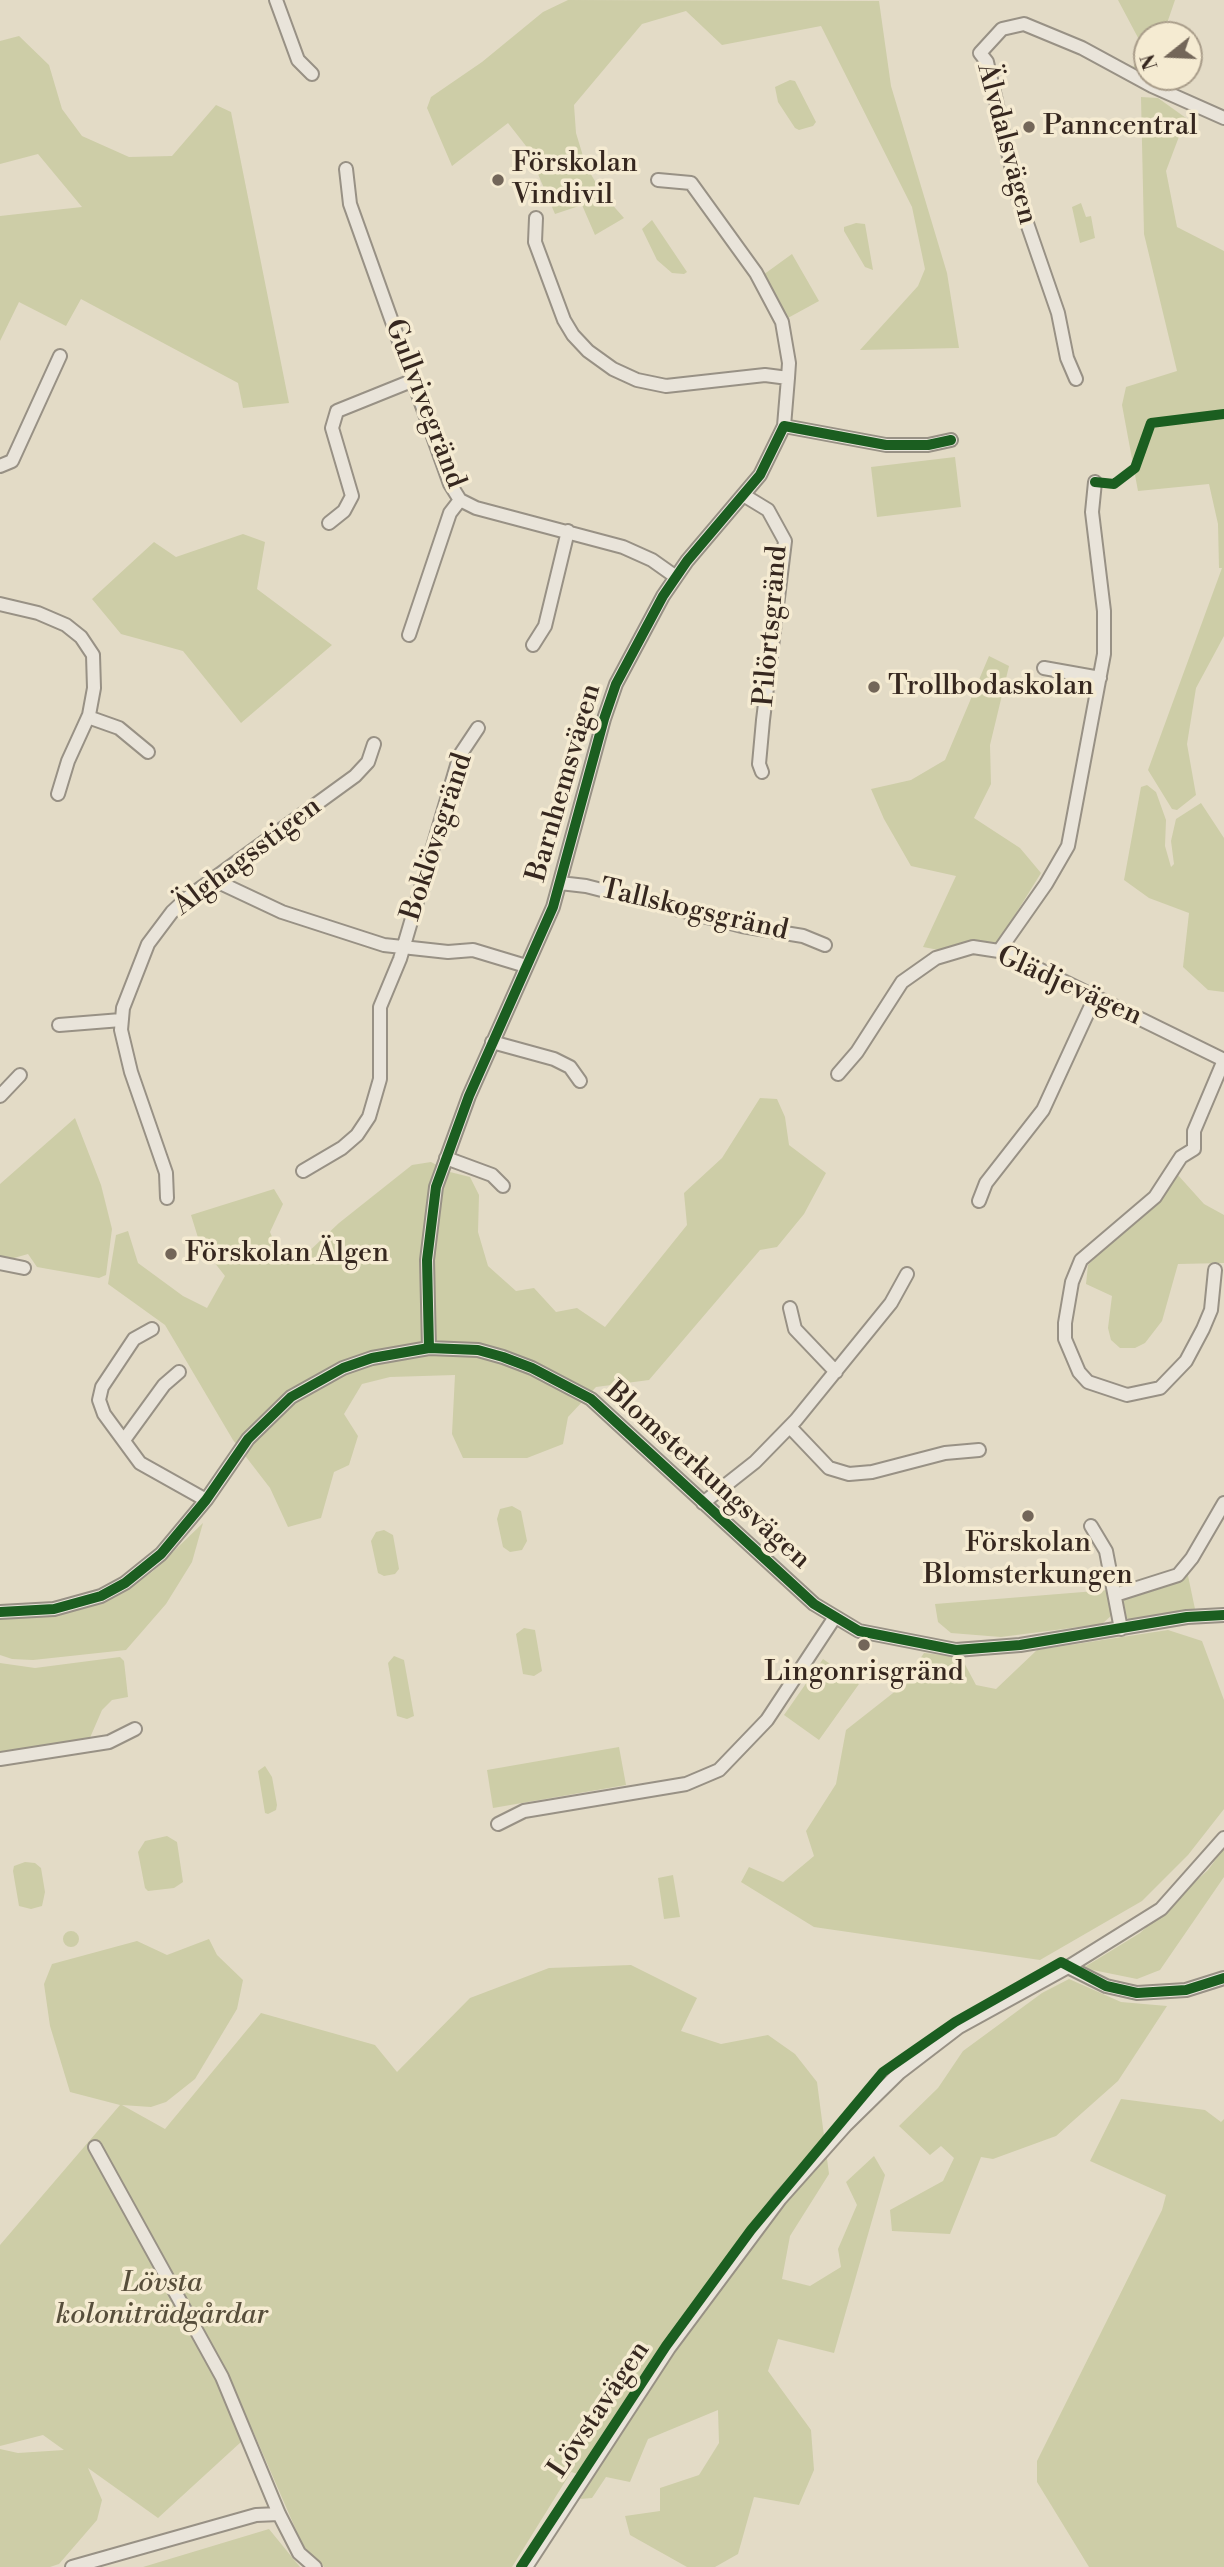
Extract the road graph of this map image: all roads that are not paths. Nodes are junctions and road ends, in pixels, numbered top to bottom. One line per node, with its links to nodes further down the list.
1 (276, 0): 2 (street)
2 (312, 74)
3 (1224, 118): 9 (street, Älvdalsvägen)
4 (346, 169): 10 (street, Gullvivegränd)
5 (658, 180): 8 (street)
6 (536, 218): 8 (street)
7 (60, 356): 13 (street)
8 (788, 378): 11 (street)
9 (1076, 379)
10 (414, 380): 16 (street, Gullvivegränd); 17 (street)
11 (784, 426): 12 (street); 15 (street, Barnhemsvägen)
12 (951, 440)
13 (0, 467)
14 (1095, 482): 24 (street)
15 (745, 496): 19 (street, Barnhemsvägen); 29 (street, Pilörtsgränd)
16 (460, 500): 18 (street, Gullvivegränd); 21 (street)
17 (330, 523)
18 (568, 531): 19 (street, Gullvivegränd); 22 (street)
19 (676, 577): 32 (street, Barnhemsvägen)
20 (0, 604): 25 (street)
21 (409, 635)
22 (533, 645)
23 (1044, 668): 24 (street)
24 (1100, 678): 35 (street)
25 (88, 717): 28 (street); 30 (street)
26 (478, 728): 34 (street, Boklövsgränd)
27 (374, 744): 31 (street, Älghagsstigen)
28 (148, 752)
29 (762, 772)
30 (58, 794)
31 (214, 880): 34 (street); 38 (street, Älghagsstigen)
32 (560, 883): 33 (street, Tallskogsgränd); 36 (street, Barnhemsvägen)
33 (825, 945)
34 (403, 949): 36 (street); 47 (street, Boklövsgränd)
35 (999, 951): 37 (street, Glädjevägen); 42 (street, Glädjevägen)
36 (526, 966): 40 (street, Barnhemsvägen)
37 (1094, 997): 41 (street, Glädjevägen); 50 (street)
38 (121, 1020): 39 (street); 49 (street, Älghagsstigen)
39 (59, 1025)
40 (492, 1042): 44 (street); 46 (street, Barnhemsvägen)
41 (1224, 1060): 53 (street, Glädjevägen)
42 (838, 1074)
43 (20, 1075): 45 (street)
44 (580, 1081)
45 (0, 1096)
46 (446, 1158): 48 (street); 57 (street, Barnhemsvägen)
47 (303, 1171)
48 (503, 1185)
49 (167, 1198)
50 (979, 1201)
51 (0, 1263): 52 (street)
52 (24, 1268)
53 (1215, 1270)
54 (907, 1275): 59 (street)
55 (790, 1308): 59 (street)
56 (152, 1329): 61 (street)
57 (429, 1348): 63 (street, Blomsterkungsvägen); 64 (street, Blomsterkungsvägen)
58 (179, 1372): 61 (street)
59 (836, 1372): 60 (street)
60 (790, 1427): 62 (street); 64 (street)
61 (124, 1440): 63 (street)
62 (979, 1450)
63 (206, 1500): 68 (street, Blomsterkungsvägen)
64 (703, 1503): 70 (street, Blomsterkungsvägen)
65 (1224, 1503): 67 (street)
66 (1091, 1526): 67 (street)
67 (1115, 1595): 71 (street)
68 (0, 1612)
69 (1224, 1615): 71 (street, Blomsterkungsvägen)
70 (835, 1617): 71 (street, Blomsterkungsvägen); 74 (street)
71 (1121, 1629)
72 (135, 1728): 73 (street)
73 (0, 1759)
74 (498, 1824)
75 (1224, 1838): 76 (street, Lövstavägen)
76 (1068, 1967): 77 (street); 82 (street, Lövstavägen)
77 (1224, 1978)
78 (95, 2147): 79 (street)
79 (279, 2514): 80 (street); 81 (street)
80 (72, 2567)
81 (315, 2567)
82 (526, 2567)

